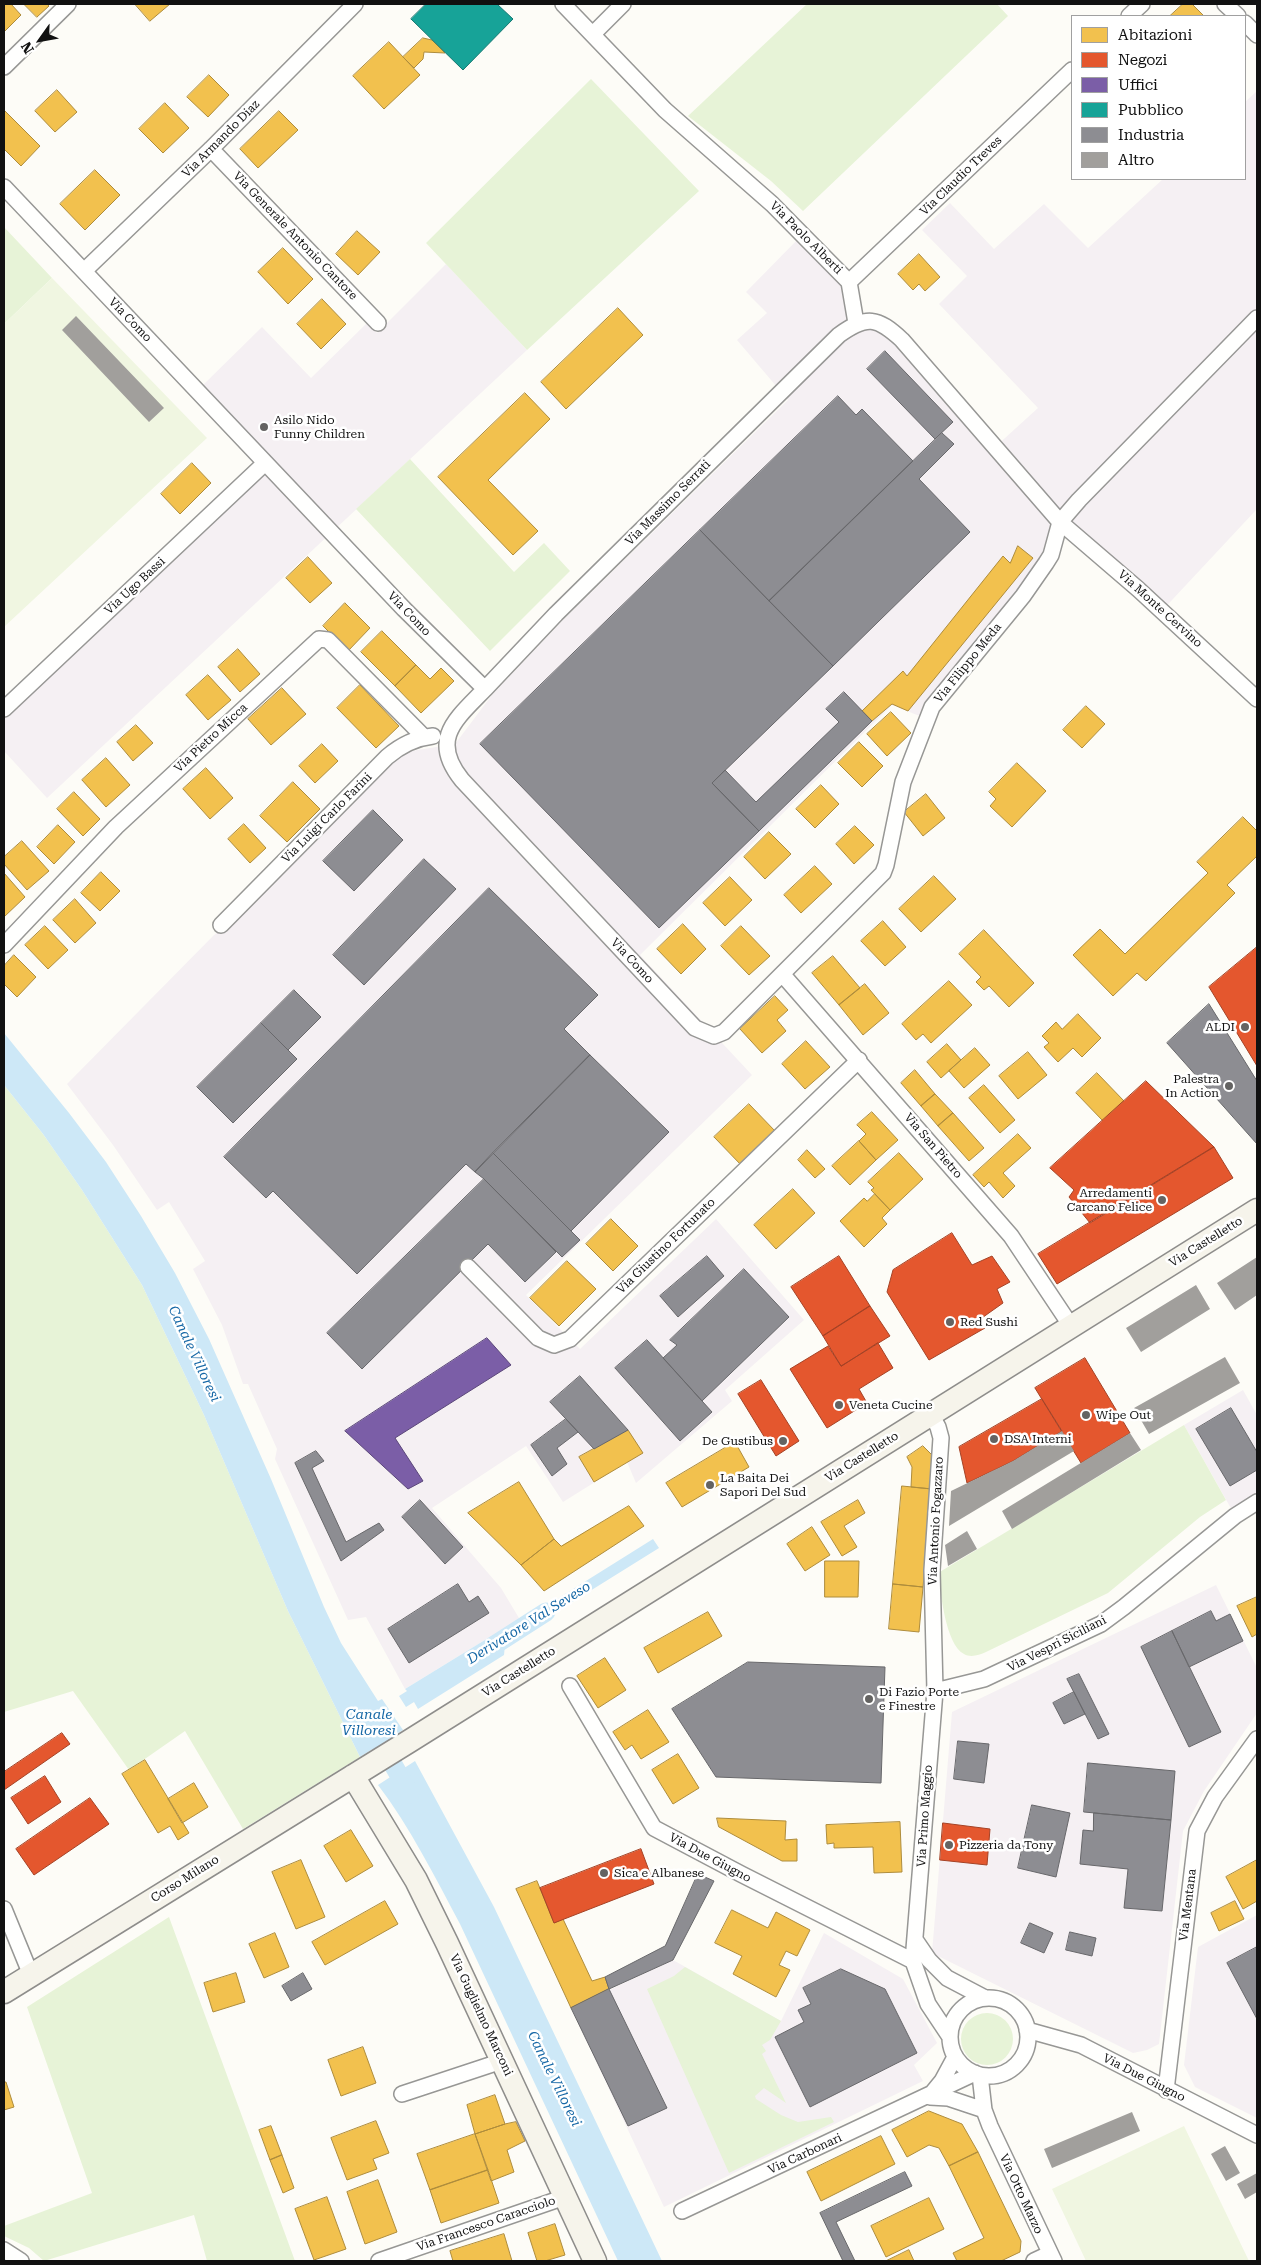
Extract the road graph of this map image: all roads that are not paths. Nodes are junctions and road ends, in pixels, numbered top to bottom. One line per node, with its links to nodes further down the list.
1 (68, 4): 12 (street)
2 (356, 4): 14 (street, Via Armando Diaz)
3 (563, 4): 10 (street, Via Paolo Alberti)
4 (623, 4): 10 (street)
5 (1142, 4): 7 (street)
6 (1225, 4): 8 (street)
7 (1130, 15)
8 (1237, 15)
9 (1246, 24): 11 (street)
10 (592, 34): 17 (street, Via Paolo Alberti)
11 (1257, 35)
12 (4, 67)
13 (1071, 71): 17 (street, Via Claudio Treves)
14 (211, 149): 16 (street, Via Armando Diaz); 20 (street, Via Generale Antonio Cantore)
15 (4, 187): 16 (street, Via Como)
16 (84, 271): 21 (street, Via Como)
17 (850, 282): 19 (street, Via Paolo Alberti)
18 (1257, 318): 22 (street, Via Filippo Meda)
19 (856, 323): 22 (street); 23 (street, Via Massimo Serrati)
20 (378, 324)
21 (265, 462): 23 (street, Via Como); 25 (street, Via Ugo Bassi)
22 (1060, 522): 24 (street, Via Monte Cervino); 30 (street, Via Filippo Meda)
23 (485, 689): 26 (street)
24 (1257, 699)
25 (4, 709)
26 (447, 735): 27 (street, Via Luigi Carlo Farini); 31 (street, Via Como)
27 (424, 737): 28 (street, Via Luigi Carlo Farini); 29 (street, Via Pietro Micca)
28 (221, 925)
29 (4, 945)
30 (783, 975): 31 (street, Via Filippo Meda); 32 (street, Via San Pietro)
31 (724, 1032)
32 (859, 1060): 34 (street, Via Giustino Fortunato); 35 (street, Via San Pietro)
33 (1257, 1210): 35 (main road, Via Castelletto)
34 (468, 1267)
35 (1071, 1326): 36 (main road, Via Castelletto)
36 (931, 1414): 39 (street, Via Antonio Fogazzaro); 41 (main road, Via Castelletto)
37 (1257, 1502): 39 (street, Via Vespri Siciliani)
38 (570, 1686): 44 (street, Via Due Giugno)
39 (935, 1691): 43 (street, Via Primo Maggio)
40 (1257, 1738): 53 (street, Via Mentana)
41 (360, 1772): 45 (main road, Corso Milano); 51 (main road, Via Guglielmo Marconi)
42 (4, 1910): 45 (street)
43 (916, 1941): 44 (street); 47 (street)
44 (913, 1961): 49 (street)
45 (31, 1975): 46 (main road, Corso Milano)
46 (4, 1992)
47 (985, 1998): 48 (street); 49 (street)
48 (1027, 2030): 52 (street); 53 (street, Via Due Giugno)
49 (950, 2037): 50 (street)
50 (955, 2057): 52 (street); 55 (street, Via Carbonari)
51 (502, 2061): 54 (street); 59 (main road, Via Guglielmo Marconi)
52 (982, 2075): 55 (street, Via Carbonari); 56 (street, Via Otto Marzo); 57 (street, Via Otto Marzo)
53 (1166, 2090): 58 (street, Via Due Giugno)
54 (402, 2094)
55 (928, 2096): 56 (street); 60 (street, Via Carbonari)
56 (984, 2110): 57 (street, Via Otto Marzo)
57 (990, 2126): 62 (street, Via Otto Marzo)
58 (1257, 2135)
59 (565, 2197): 64 (street, Via Francesco Caracciolo); 65 (main road, Via Guglielmo Marconi)
60 (682, 2211)
61 (4, 2250): 63 (street)
62 (1052, 2258): 66 (street)
63 (21, 2261)
64 (379, 2261)
65 (595, 2261)
66 (1034, 2261)

